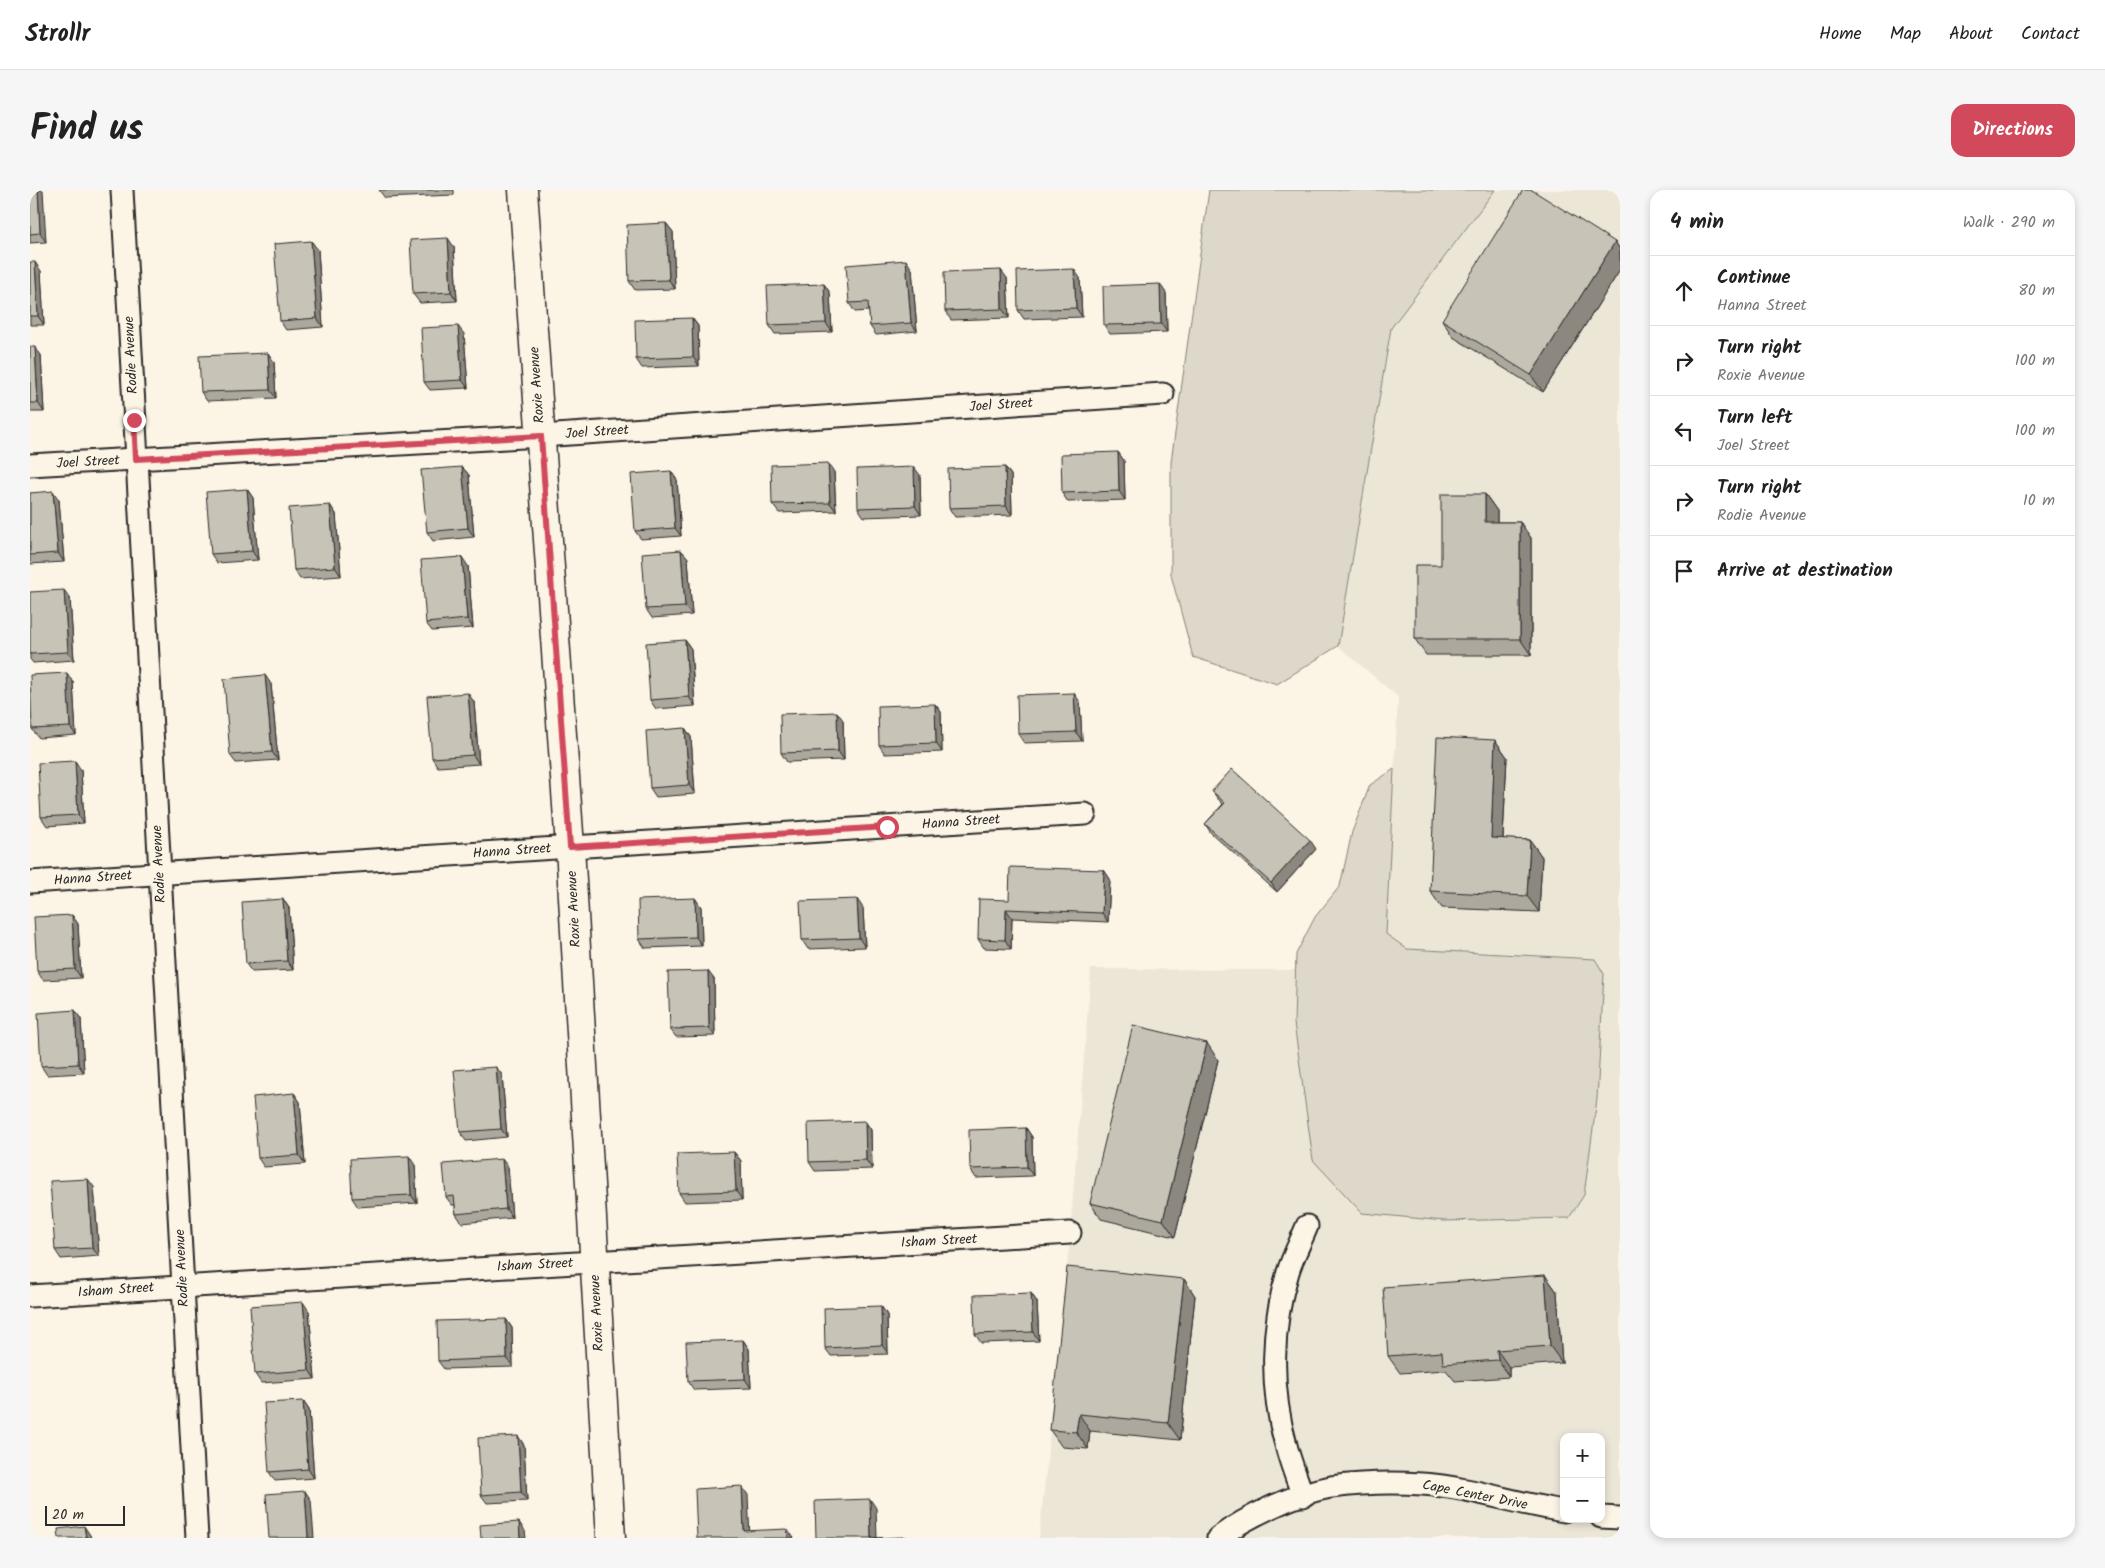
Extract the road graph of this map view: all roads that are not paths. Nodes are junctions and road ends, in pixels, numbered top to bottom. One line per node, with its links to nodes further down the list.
1 (122, 190): 5 (street, Rodie Avenue)
2 (523, 190): 4 (street, Roxie Avenue)
3 (1163, 394): 4 (street, Joel Street)
4 (541, 436): 5 (street, Joel Street); 8 (street, Roxie Avenue)
5 (136, 459): 6 (street, Joel Street); 9 (street, Rodie Avenue)
6 (30, 465)
7 (1084, 814): 8 (street, Hanna Street)
8 (570, 847): 9 (street, Hanna Street); 13 (street, Roxie Avenue)
9 (160, 874): 10 (street, Hanna Street); 14 (street, Rodie Avenue)
10 (30, 882)
11 (1307, 1226): 16 (street)
12 (1070, 1233): 13 (street, Isham Street)
13 (594, 1261): 14 (street, Isham Street); 21 (street, Roxie Avenue)
14 (183, 1286): 15 (street, Isham Street); 20 (street, Rodie Avenue)
15 (30, 1296)
16 (1303, 1496): 17 (street, Cape Center Drive); 22 (street, Cape Center Drive)
17 (1560, 1510)
18 (1605, 1517): 19 (street)
19 (1620, 1518)
20 (197, 1538)
21 (610, 1538)
22 (1218, 1538)

